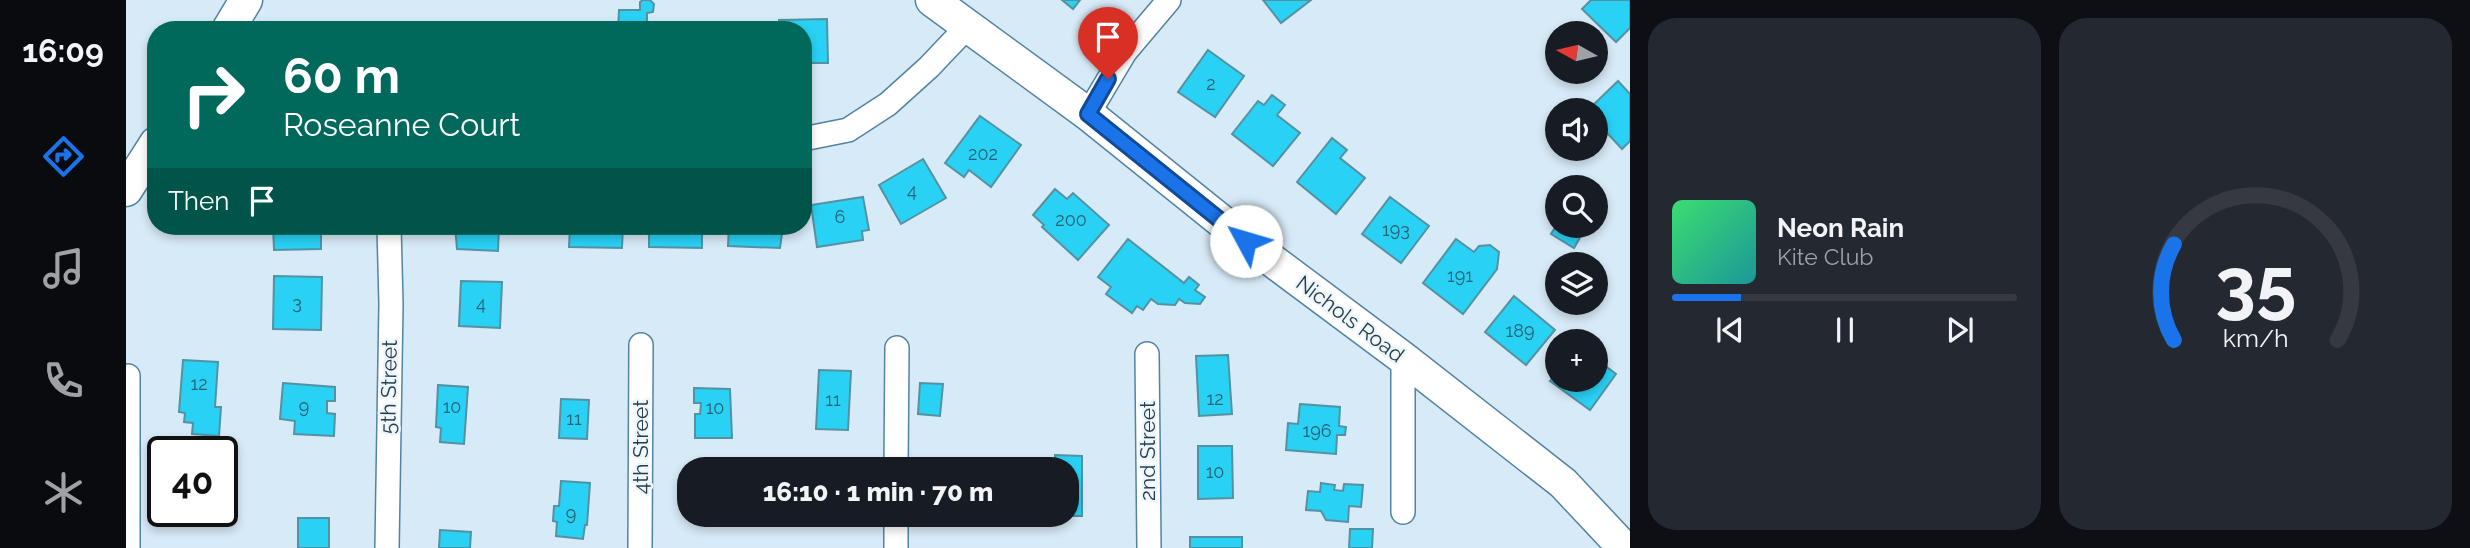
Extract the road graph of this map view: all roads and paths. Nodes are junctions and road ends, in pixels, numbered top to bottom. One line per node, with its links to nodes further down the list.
1 (246, 0): 4 (street)
2 (932, 0): 5 (street, Nichols Road)
3 (1169, 0): 6 (street)
4 (233, 21)
5 (967, 27): 6 (street, Nichols Road); 7 (street)
6 (1088, 114): 14 (street, Nichols Road)
7 (812, 137)
8 (147, 157): 9 (street)
9 (126, 190)
10 (389, 235): 20 (street, 5th Street)
11 (641, 345): 21 (street, 4th Street)
12 (897, 348): 16 (street)
13 (1147, 354): 23 (street, 2nd Street)
14 (1403, 358): 17 (street); 24 (street, Nichols Road)
15 (128, 376): 19 (street)
16 (896, 457)
17 (1403, 512)
18 (896, 527): 22 (street)
19 (128, 548)
20 (387, 548)
21 (640, 548)
22 (896, 548)
23 (1149, 548)
24 (1624, 548)

